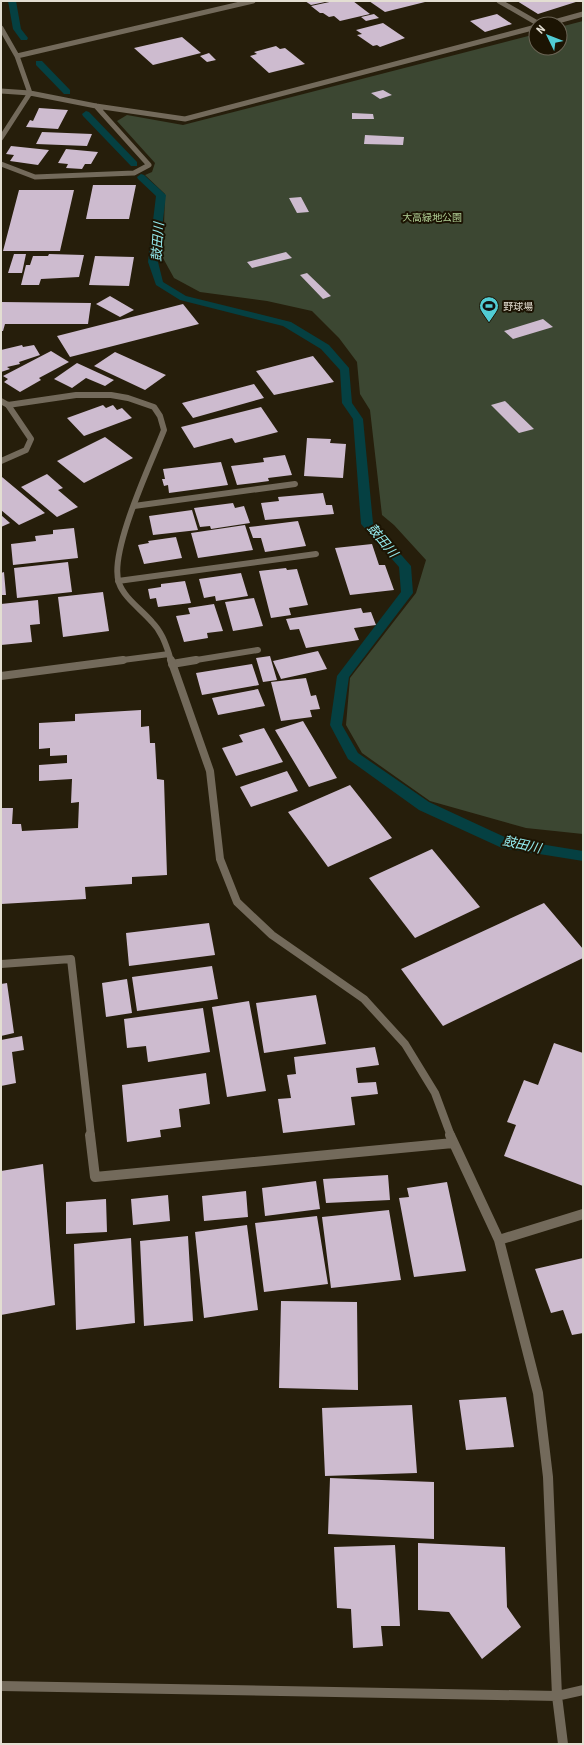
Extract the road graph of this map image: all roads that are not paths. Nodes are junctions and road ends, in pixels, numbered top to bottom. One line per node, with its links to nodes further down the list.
1 (253, 1): 8 (street)
2 (499, 1): 4 (street)
3 (583, 14): 5 (street)
4 (528, 18)
5 (568, 18)
6 (1, 28): 8 (street)
7 (528, 29): 11 (street)
8 (17, 56): 10 (street)
9 (1, 91): 10 (street)
10 (30, 93): 11 (street); 12 (street)
11 (96, 106): 13 (street)
12 (1, 138)
13 (1, 164)
14 (1, 401): 15 (street)
15 (8, 404): 16 (street); 18 (street)
16 (1, 461)
17 (294, 484): 18 (street)
18 (134, 506): 20 (street)
19 (316, 554): 20 (street)
20 (118, 581): 22 (street)
21 (258, 650): 23 (street)
22 (170, 654): 23 (street); 24 (street)
23 (172, 664): 26 (street)
24 (1, 676)
25 (1, 964): 26 (street)
26 (453, 1143): 28 (street)
27 (583, 1214): 28 (street)
28 (499, 1240): 31 (street)
29 (1, 1686): 31 (street)
30 (583, 1690): 31 (street)
31 (557, 1696): 32 (street)
32 (563, 1744)

